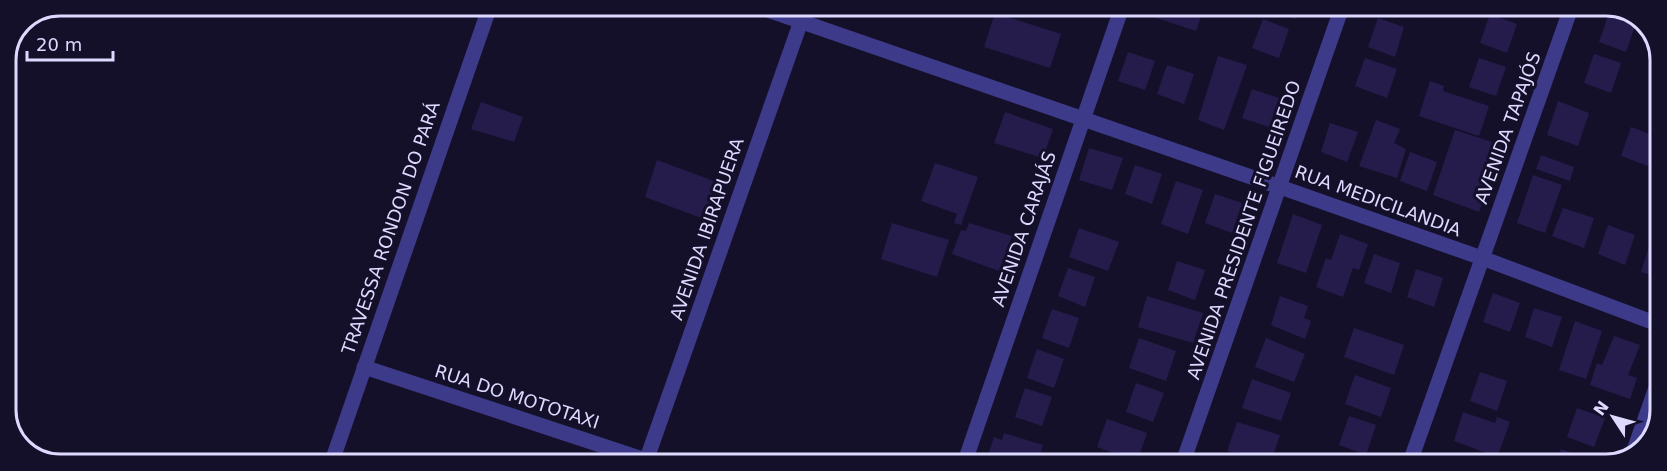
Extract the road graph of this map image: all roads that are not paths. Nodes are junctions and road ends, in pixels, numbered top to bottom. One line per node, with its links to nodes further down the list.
1 (487, 16): 12 (street, TRAVESSA RONDON DO PARÁ)
2 (784, 16): 7 (street, RUA MEDICILANDIA)
3 (803, 16): 7 (street, AVENIDA IBIRAPUERA)
4 (1119, 16): 8 (street, AVENIDA CARAJÁS)
5 (1339, 16): 9 (street, AVENIDA PRESIDENTE FIGUEIREDO)
6 (1568, 16): 10 (street, AVENIDA TAPAJÓS)
7 (801, 22): 8 (street, RUA MEDICILANDIA); 17 (street, AVENIDA IBIRAPUERA)
8 (1082, 118): 9 (street, RUA MEDICILANDIA); 18 (street, AVENIDA CARAJÁS)
9 (1280, 187): 10 (street, RUA MEDICILANDIA); 19 (street, AVENIDA PRESIDENTE FIGUEIREDO)
10 (1482, 258): 11 (street, RUA MEDICILANDIA); 20 (street, AVENIDA TAPAJÓS)
11 (1650, 321)
12 (364, 367): 15 (street, TRAVESSA RONDON DO PARÁ); 16 (street, RUA DO MOTOTAXI)
13 (1650, 405): 14 (street)
14 (1637, 442)
15 (334, 454)
16 (623, 454)
17 (653, 454)
18 (967, 454)
19 (1186, 454)
20 (1413, 454)

